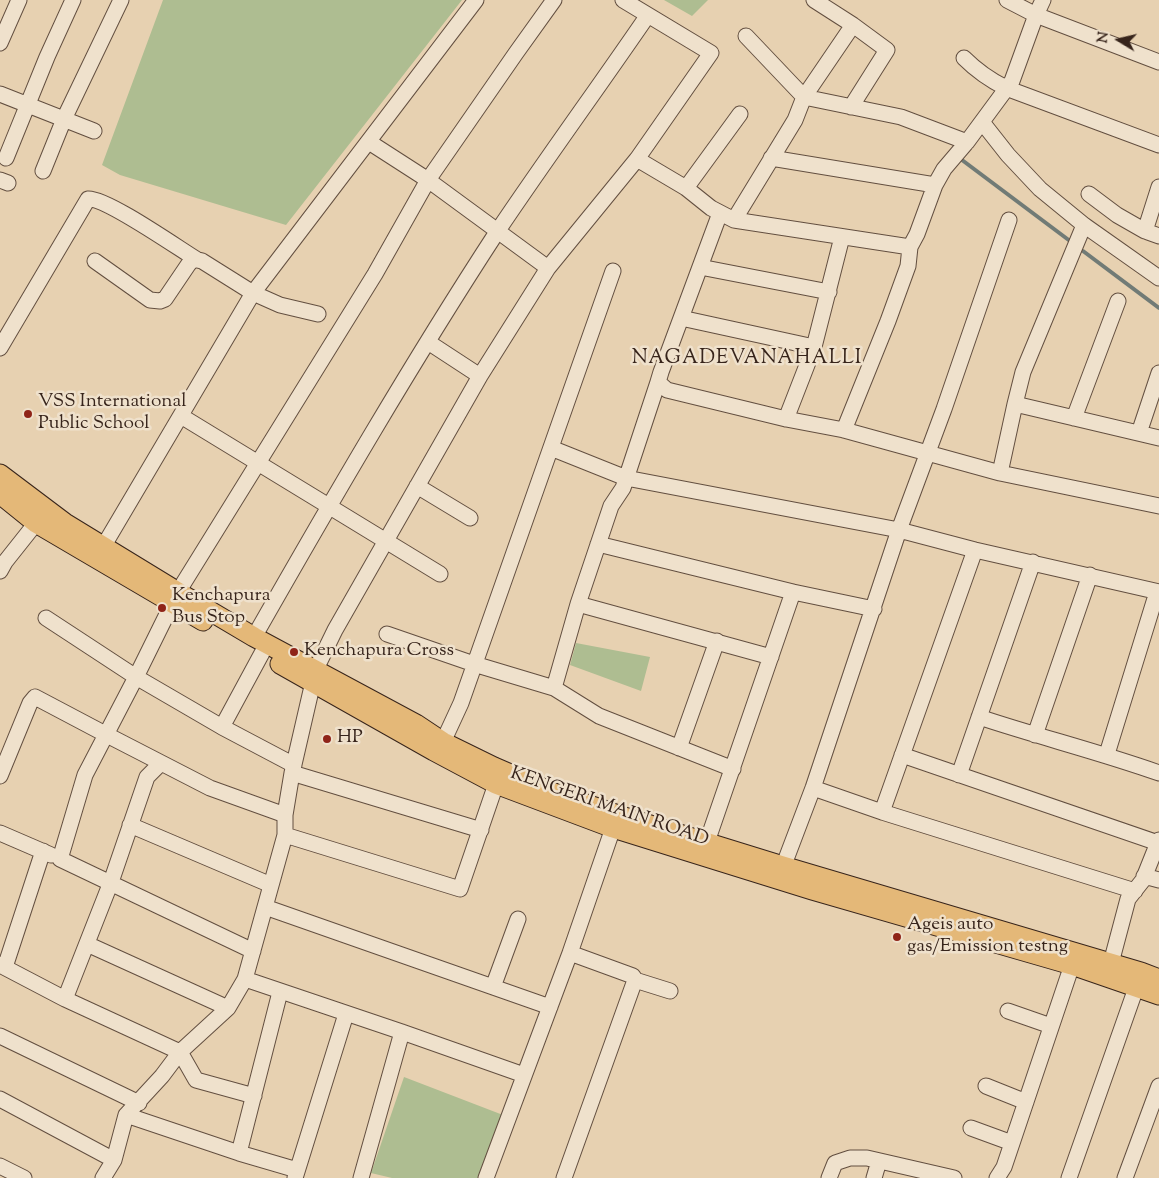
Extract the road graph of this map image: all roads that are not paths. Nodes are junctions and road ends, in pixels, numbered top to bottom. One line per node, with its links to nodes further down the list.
1 (19, 0): 14 (street)
2 (73, 0): 20 (street)
3 (121, 0): 23 (street)
4 (476, 0): 26 (street)
5 (554, 0): 33 (street)
6 (623, 0): 11 (street)
7 (814, 0): 12 (street)
8 (1007, 0): 10 (street)
9 (1044, 0): 10 (street)
10 (1036, 15): 16 (street); 17 (street)
11 (648, 16): 30 (street); 41 (street)
12 (853, 25): 19 (street); 21 (street)
13 (746, 36): 19 (street)
14 (0, 43)
15 (964, 58): 17 (street)
16 (1159, 62)
17 (1006, 88): 24 (street); 28 (street)
18 (0, 94): 20 (street)
19 (804, 97): 21 (street); 31 (street)
20 (27, 106): 23 (street); 29 (street)
21 (851, 107): 27 (street)
22 (740, 114): 36 (street)
23 (64, 119): 25 (street); 32 (street)
24 (982, 122): 27 (street); 40 (street)
25 (94, 131)
26 (368, 142): 33 (street); 52 (street)
27 (968, 142): 34 (street)
28 (1159, 145)
29 (6, 158)
30 (637, 158): 36 (street); 48 (street)
31 (771, 158): 34 (street); 38 (street)
32 (43, 171)
33 (428, 180): 41 (street); 71 (street)
34 (935, 185): 44 (street)
35 (1159, 187): 42 (street)
36 (686, 188): 38 (street)
37 (1089, 194): 42 (street)
38 (727, 216): 43 (street); 47 (street)
39 (1009, 220): 70 (street)
40 (1084, 225): 50 (street); 62 (street)
41 (498, 232): 48 (street); 56 (street)
42 (1152, 234)
43 (842, 237): 44 (street); 51 (street)
44 (910, 247): 66 (street)
45 (196, 260): 46 (street); 52 (street); 58 (street)
46 (95, 261)
47 (700, 267): 51 (street); 55 (street)
48 (548, 268): 60 (street)
49 (613, 271): 69 (street)
50 (1159, 278)
51 (829, 292): 57 (street)
52 (253, 293): 54 (street); 63 (street)
53 (1118, 301): 64 (street)
54 (318, 314)
55 (681, 318): 57 (street); 61 (street)
56 (428, 342): 60 (street); 77 (street)
57 (814, 347): 65 (street)
58 (0, 348)
59 (1159, 373): 67 (street)
60 (480, 376): 75 (street)
61 (658, 382): 65 (street); 74 (street)
62 (1015, 404): 64 (street); 72 (street)
63 (181, 416): 71 (street); 84 (street)
64 (1074, 418): 67 (street)
65 (786, 419): 66 (street)
66 (844, 430): 70 (street)
67 (1139, 433): 68 (street)
68 (1159, 438)
69 (551, 448): 74 (street); 101 (street)
70 (927, 452): 72 (street); 81 (street)
71 (258, 462): 77 (street); 92 (street)
72 (1000, 473): 78 (street)
73 (0, 474): 84 (main road, KENGERI MAIN ROAD)
74 (626, 478): 81 (street); 83 (street)
75 (417, 486): 79 (street); 82 (street)
76 (0, 494): 80 (main road, KENGERI MAIN ROAD)
77 (329, 506): 82 (street); 97 (street)
78 (1159, 506)
79 (470, 518)
80 (36, 523): 87 (street); 92 (main road, KENGERI MAIN ROAD)
81 (899, 530): 85 (street); 94 (street)
82 (386, 542): 88 (street); 102 (street)
83 (598, 544): 90 (street); 93 (street)
84 (103, 547): 92 (main road, KENGERI MAIN ROAD)
85 (975, 550): 86 (street); 112 (street)
86 (1033, 562): 89 (street); 105 (street)
87 (0, 571)
88 (440, 574)
89 (1090, 575): 91 (street); 107 (street)
90 (793, 592): 94 (street); 100 (street)
91 (1158, 592): 111 (street)
92 (175, 598): 97 (main road, KENGERI MAIN ROAD); 99 (main road, KENGERI MAIN ROAD); 103 (street)
93 (578, 604): 98 (street); 104 (street)
94 (874, 609): 120 (street)
95 (46, 618): 103 (street)
96 (387, 634): 101 (street)
97 (254, 636): 102 (main road, KENGERI MAIN ROAD)
98 (717, 641): 100 (street); 110 (street)
99 (262, 654): 102 (main road, KENGERI MAIN ROAD); 106 (street)
100 (771, 657): 114 (street)
101 (474, 664): 104 (street); 109 (street)
102 (314, 676): 109 (main road, KENGERI MAIN ROAD); 115 (street); 119 (main road, KENGERI MAIN ROAD)
103 (136, 677): 106 (street); 108 (street)
104 (554, 688): 110 (street)
105 (979, 717): 107 (street); 117 (street)
106 (222, 727): 115 (street)
107 (1035, 735): 111 (street)
108 (107, 736): 113 (street); 118 (street); 131 (street)
109 (444, 742): 129 (main road, KENGERI MAIN ROAD)
110 (679, 748): 114 (street)
111 (1107, 754): 116 (street)
112 (902, 755): 117 (street); 121 (street)
113 (161, 763): 122 (street); 123 (street)
114 (733, 768): 129 (street)
115 (293, 769): 122 (street); 125 (street)
116 (1159, 773)
117 (959, 775): 128 (street)
118 (0, 776)
119 (496, 784): 124 (main road, KENGERI MAIN ROAD); 125 (street)
120 (813, 788): 121 (street); 132 (street)
121 (882, 812): 136 (street)
122 (286, 816): 127 (street)
123 (130, 825): 134 (street); 135 (street)
124 (614, 828): 132 (main road, KENGERI MAIN ROAD); 141 (street)
125 (480, 830): 127 (street)
126 (0, 833): 130 (street)
127 (285, 835): 135 (street)
128 (1159, 841): 133 (street)
129 (707, 842): 132 (main road, KENGERI MAIN ROAD)
130 (43, 851): 131 (street); 144 (street)
131 (60, 859): 134 (street)
132 (781, 873): 142 (main road, KENGERI MAIN ROAD); 143 (main road, KENGERI MAIN ROAD)
133 (1152, 878): 136 (street)
134 (111, 882): 139 (street); 140 (street)
135 (271, 885): 137 (street)
136 (1135, 891): 142 (street)
137 (265, 907): 140 (street); 148 (street)
138 (518, 919): 148 (street)
139 (87, 944): 153 (street); 155 (street)
140 (253, 951): 145 (street)
141 (570, 953): 147 (street); 154 (street)
142 (1111, 963): 146 (main road, KENGERI MAIN ROAD)
143 (1072, 965): 149 (main road, KENGERI MAIN ROAD); 158 (street)
144 (2, 966): 153 (street)
145 (245, 979): 151 (street); 155 (street)
146 (1159, 979)
147 (635, 980): 150 (street); 182 (street)
148 (493, 987): 154 (street)
149 (1136, 988): 152 (main road, KENGERI MAIN ROAD); 187 (street)
150 (670, 991)
151 (280, 992): 157 (street); 165 (street)
152 (1159, 995)
153 (65, 999): 161 (street)
154 (550, 1007): 162 (street)
155 (228, 1008): 161 (street)
156 (1008, 1011): 158 (street)
157 (346, 1014): 159 (street); 177 (street)
158 (1051, 1026): 168 (street)
159 (402, 1032): 162 (street); 178 (street)
160 (0, 1036): 167 (street)
161 (180, 1052): 165 (street); 167 (street)
162 (524, 1075): 181 (street)
163 (986, 1086): 168 (street)
164 (1159, 1086): 188 (street)
165 (254, 1096): 172 (street)
166 (0, 1098): 173 (street)
167 (139, 1102): 169 (street)
168 (1026, 1102): 171 (street)
169 (126, 1115): 172 (street); 173 (street)
170 (971, 1128): 171 (street)
171 (1012, 1143): 186 (street)
172 (239, 1153): 177 (street)
173 (114, 1160): 180 (street)
174 (879, 1161): 176 (street); 183 (street); 184 (street)
175 (0, 1166): 179 (street)
176 (905, 1173): 185 (street)
177 (296, 1174)
178 (365, 1177)
179 (24, 1178)
180 (103, 1178)
181 (486, 1178)
182 (564, 1178)
183 (829, 1178)
184 (874, 1178)
185 (951, 1178)
186 (997, 1178)
187 (1069, 1178)
188 (1125, 1178)

